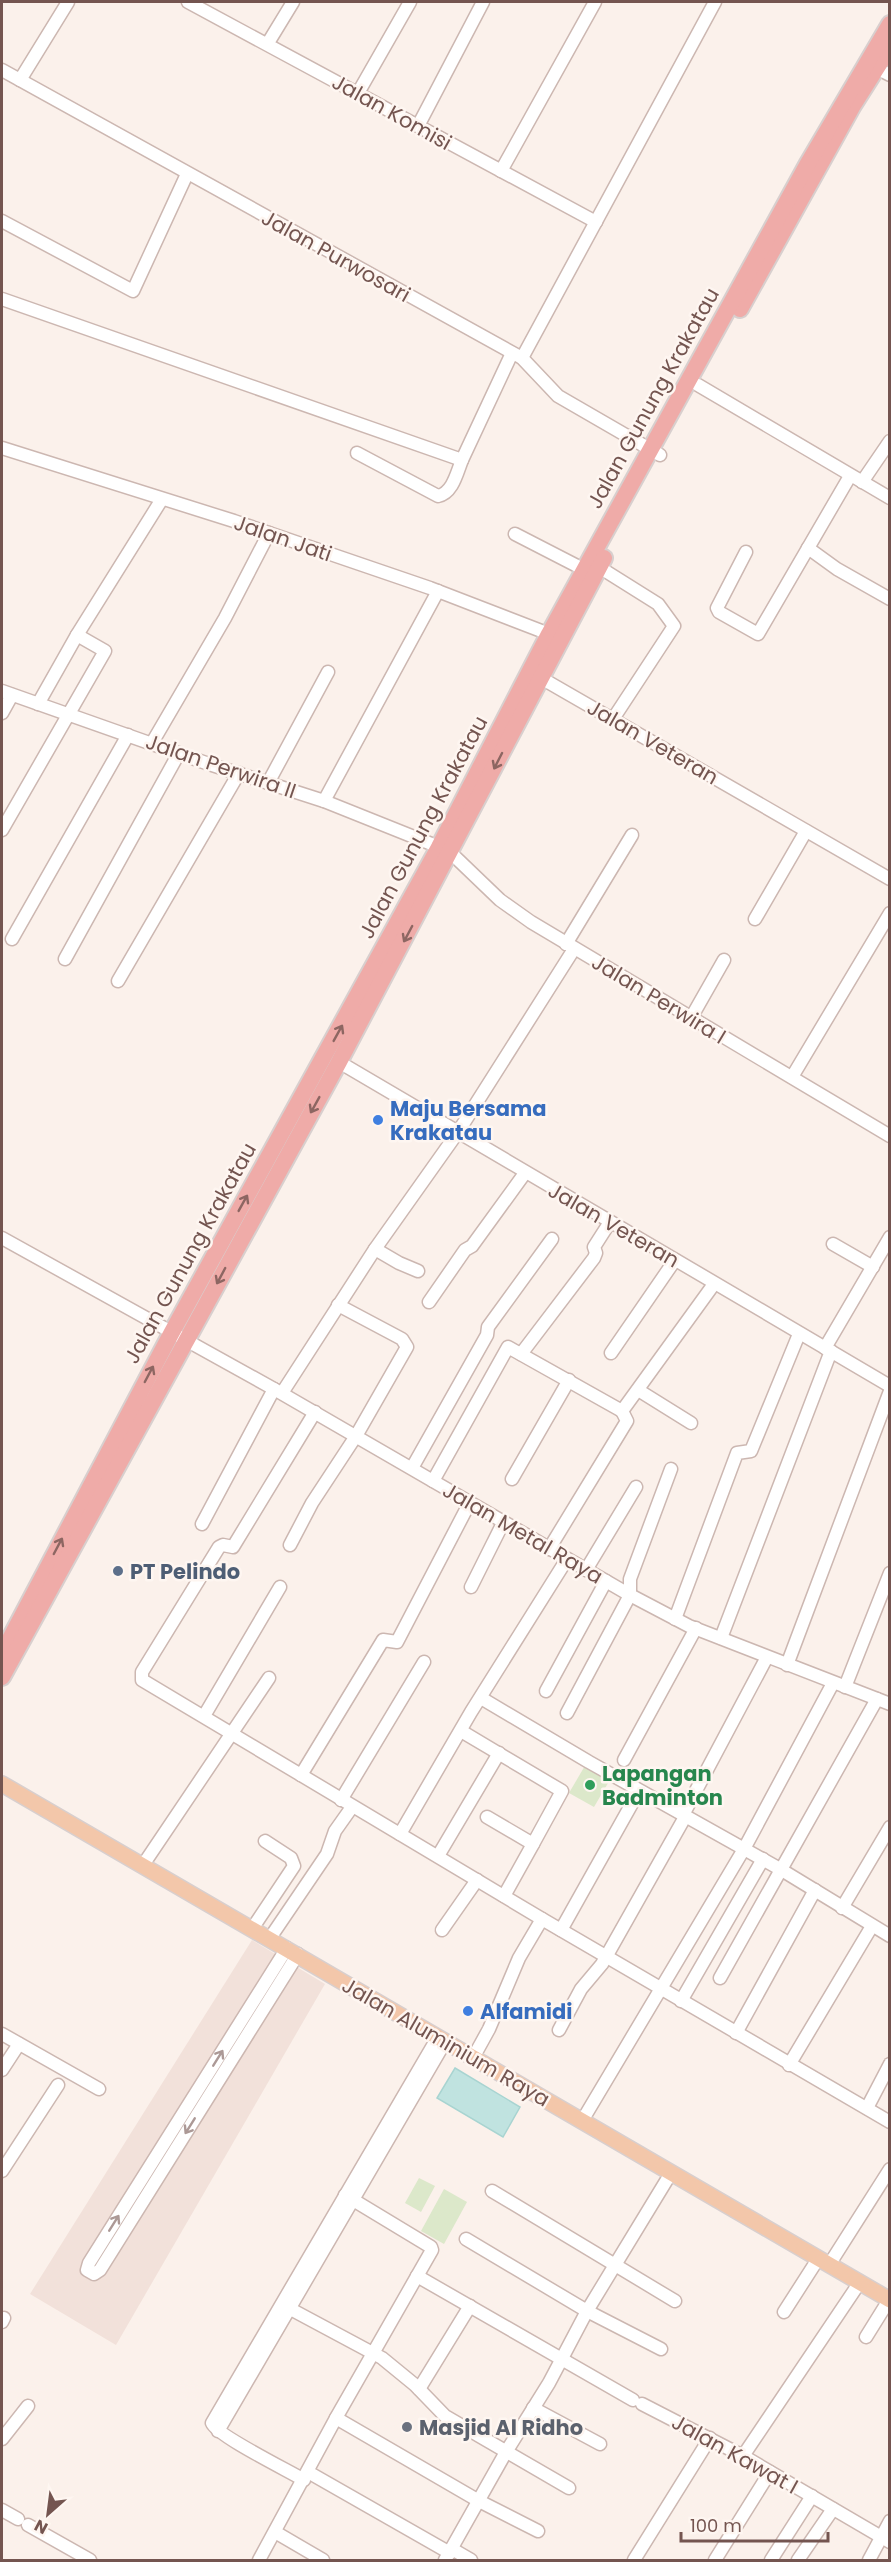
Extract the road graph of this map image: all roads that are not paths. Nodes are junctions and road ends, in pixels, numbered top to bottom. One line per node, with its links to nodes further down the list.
1 (68, 2): 13 (street)
2 (189, 2): 9 (street, Jalan Komisi)
3 (293, 2): 9 (street)
4 (410, 2): 14 (street)
5 (483, 2): 15 (street)
6 (595, 2): 16 (street)
7 (715, 2): 19 (street)
8 (890, 24): 25 (highway, Jalan Gunung Krakatau)
9 (268, 43): 14 (street, Jalan Komisi)
10 (890, 47): 12 (highway, Jalan Gunung Krakatau)
11 (2, 70): 13 (street, Jalan Purwosari)
12 (883, 72): 22 (highway, Jalan Gunung Krakatau)
13 (20, 80): 17 (street, Jalan Purwosari)
14 (358, 93): 15 (street, Jalan Komisi)
15 (418, 126): 16 (street, Jalan Komisi)
16 (501, 171): 19 (street, Jalan Komisi)
17 (187, 174): 18 (street); 21 (street, Jalan Purwosari)
18 (2, 220)
19 (596, 222): 21 (street)
20 (2, 299): 27 (street)
21 (517, 355): 25 (street, Jalan Purwosari); 27 (street)
22 (698, 385): 25 (highway, Jalan Gunung Krakatau); 28 (street)
23 (890, 441): 29 (street)
24 (2, 448): 31 (street, Jalan Jati)
25 (656, 452): 36 (highway, Jalan Gunung Krakatau)
26 (357, 453): 27 (street)
27 (462, 460)
28 (850, 476): 29 (street); 34 (street)
29 (862, 482): 30 (street)
30 (890, 498)
31 (162, 499): 32 (street, Jalan Jati); 39 (street)
32 (269, 533): 37 (street, Jalan Jati); 49 (street)
33 (515, 534): 36 (street)
34 (808, 548): 35 (street); 38 (street)
35 (746, 552)
36 (592, 569): 40 (highway, Jalan Gunung Krakatau); 47 (street)
37 (438, 591): 40 (street, Jalan Jati); 53 (street)
38 (890, 599)
39 (77, 635): 44 (street); 46 (street)
40 (555, 637): 42 (highway, Jalan Gunung Krakatau); 57 (highway, Jalan Gunung Krakatau)
41 (328, 672): 52 (street)
42 (541, 678): 47 (street, Jalan Veteran); 57 (highway, Jalan Gunung Krakatau, one-way to 57)
43 (7, 693): 44 (street, Jalan Perwira II); 45 (street)
44 (38, 704): 46 (street, Jalan Perwira II)
45 (2, 712)
46 (69, 714): 48 (street, Jalan Perwira II); 54 (street)
47 (613, 718): 55 (street, Jalan Veteran)
48 (128, 735): 49 (street, Jalan Perwira II); 61 (street)
49 (152, 743): 50 (street, Jalan Perwira II)
50 (179, 753): 51 (street, Jalan Perwira II); 63 (street)
51 (238, 774): 52 (street, Jalan Perwira II); 65 (street)
52 (268, 783): 53 (street, Jalan Perwira II)
53 (324, 801): 57 (street, Jalan Perwira II)
54 (2, 831)
55 (806, 831): 58 (street, Jalan Veteran); 60 (street)
56 (632, 835): 62 (street)
57 (445, 850): 62 (street, Jalan Perwira I); 67 (highway, Jalan Gunung Krakatau, one-way to 67); 85 (highway, Jalan Gunung Krakatau, one-way to 57)
58 (890, 879)
59 (890, 913): 68 (street)
60 (755, 919)
61 (12, 939)
62 (570, 946): 66 (street, Jalan Perwira I); 69 (street)
63 (64, 959)
64 (724, 960): 66 (street)
65 (118, 981)
66 (691, 1018): 68 (street, Jalan Perwira I)
67 (339, 1062): 69 (street, Jalan Veteran); 85 (highway, Jalan Gunung Krakatau, one-way to 85)
68 (792, 1077): 70 (street, Jalan Perwira I)
69 (458, 1132): 71 (street, Jalan Veteran); 77 (street)
70 (890, 1136)
71 (525, 1173): 72 (street, Jalan Veteran); 82 (street)
72 (610, 1222): 78 (street, Jalan Veteran); 88 (street)
73 (890, 1237): 79 (street)
74 (2, 1238): 85 (street, Jalan Metal Raya)
75 (552, 1239): 98 (street)
76 (834, 1244): 79 (street)
77 (375, 1249): 80 (street); 83 (street)
78 (675, 1260): 81 (street, Jalan Veteran); 87 (street)
79 (873, 1267): 86 (street)
80 (418, 1271)
81 (714, 1284): 84 (street, Jalan Veteran); 91 (street)
82 (429, 1302)
83 (338, 1305): 92 (street); 97 (street)
84 (799, 1334): 86 (street, Jalan Veteran); 115 (street)
85 (179, 1336): 92 (street, Jalan Metal Raya); 118 (highway, Jalan Gunung Krakatau, one-way to 85); 122 (highway, Jalan Gunung Krakatau)
86 (828, 1350): 90 (street, Jalan Veteran); 117 (street)
87 (611, 1353)
88 (521, 1354): 89 (street); 101 (street)
89 (569, 1380): 94 (street); 100 (street)
90 (890, 1386)
91 (638, 1390): 94 (street); 96 (street)
92 (278, 1391): 95 (street, Jalan Metal Raya); 105 (street)
93 (890, 1391): 121 (street)
94 (622, 1411): 107 (street)
95 (315, 1412): 97 (street, Jalan Metal Raya); 130 (street)
96 (691, 1423)
97 (356, 1436): 98 (street, Jalan Metal Raya); 106 (street)
98 (412, 1468): 101 (street, Jalan Metal Raya)
99 (671, 1468): 114 (street)
100 (512, 1479)
101 (433, 1481): 103 (street, Jalan Metal Raya)
102 (636, 1487): 109 (street)
103 (469, 1504): 104 (street, Jalan Metal Raya); 135 (street)
104 (503, 1523): 107 (street, Jalan Metal Raya); 113 (street)
105 (202, 1524)
106 (290, 1545)
107 (549, 1550): 108 (street, Jalan Metal Raya)
108 (567, 1558): 109 (street, Jalan Metal Raya); 126 (street)
109 (586, 1570): 111 (street, Jalan Metal Raya)
110 (890, 1573): 124 (street)
111 (606, 1581): 114 (street, Jalan Metal Raya); 125 (street)
112 (280, 1587): 130 (street)
113 (471, 1587)
114 (630, 1595): 115 (street, Jalan Metal Raya); 129 (street)
115 (675, 1618): 116 (street, Jalan Metal Raya)
116 (696, 1628): 117 (street, Jalan Metal Raya); 134 (street)
117 (721, 1638): 119 (street, Jalan Metal Raya)
118 (2, 1654)
119 (767, 1657): 121 (street, Jalan Metal Raya); 139 (street)
120 (424, 1662): 138 (street)
121 (787, 1665): 124 (street, Jalan Metal Raya)
122 (2, 1677)
123 (269, 1678): 132 (street)
124 (839, 1685): 127 (street, Jalan Metal Raya); 145 (street)
125 (546, 1690)
126 (481, 1698): 131 (street); 137 (street)
127 (876, 1699): 128 (street, Jalan Metal Raya); 149 (street)
128 (890, 1704)
129 (567, 1713)
130 (204, 1716): 132 (street)
131 (460, 1731): 133 (street); 142 (street)
132 (232, 1733): 135 (street); 148 (street)
133 (499, 1754): 144 (street); 146 (street)
134 (624, 1760)
135 (301, 1775): 138 (street)
136 (2, 1784): 148 (main road, Jalan Aluminium Raya)
137 (639, 1791): 139 (street); 158 (street)
138 (347, 1804): 142 (street); 160 (street)
139 (684, 1816): 145 (street); 162 (street)
140 (487, 1817): 144 (street)
141 (890, 1827): 153 (street)
142 (400, 1834): 146 (street)
143 (265, 1841): 156 (street)
144 (533, 1844): 152 (street)
145 (744, 1849): 147 (street); 164 (street)
146 (438, 1856): 150 (street)
147 (763, 1859): 149 (street); 165 (street)
148 (143, 1865): 156 (main road, Jalan Aluminium Raya)
149 (780, 1869): 151 (street); 163 (street)
150 (477, 1880): 152 (street); 157 (street)
151 (815, 1890): 153 (street); 167 (street)
152 (504, 1896): 154 (street)
153 (842, 1908): 155 (street)
154 (542, 1919): 158 (street); 171 (street)
155 (872, 1926): 159 (street); 173 (street)
156 (252, 1929): 160 (main road, Jalan Aluminium Raya)
157 (442, 1930)
158 (561, 1930): 162 (street)
159 (890, 1936)
160 (270, 1938): 161 (main road, Jalan Aluminium Raya)
161 (292, 1951): 169 (main road, Jalan Aluminium Raya); 180 (street)
162 (606, 1956): 164 (street); 166 (street)
163 (720, 1978)
164 (659, 1988): 165 (street); 178 (street)
165 (681, 2001): 167 (street)
166 (559, 2030)
167 (736, 2033): 173 (street)
168 (2, 2034): 170 (street)
169 (441, 2040): 171 (main road, Jalan Aluminium Raya); 185 (street)
170 (19, 2044): 174 (street); 176 (street)
171 (473, 2058): 178 (main road, Jalan Aluminium Raya)
172 (890, 2064): 177 (street)
173 (789, 2065): 177 (street)
174 (2, 2070)
175 (58, 2085): 182 (street)
176 (99, 2089)
177 (867, 2108): 179 (street)
178 (582, 2121): 183 (main road, Jalan Aluminium Raya)
179 (890, 2122)
180 (162, 2159): 180 (street, one-way to 180)
181 (890, 2169): 187 (street)
182 (2, 2171)
183 (671, 2173): 187 (main road, Jalan Aluminium Raya); 188 (street)
184 (492, 2191): 188 (street)
185 (349, 2197): 189 (street); 193 (street)
186 (466, 2239): 195 (street)
187 (824, 2262): 190 (main road, Jalan Aluminium Raya); 196 (street)
188 (615, 2264): 192 (street); 195 (street)
189 (417, 2276): 194 (street, Jalan Kawat I); 199 (street)
190 (860, 2282): 191 (main road, Jalan Aluminium Raya); 209 (street)
191 (889, 2300): 197 (street)
192 (675, 2301)
193 (286, 2306): 199 (street); 211 (street)
194 (470, 2306): 200 (street, Jalan Kawat I); 201 (street)
195 (587, 2311): 198 (street); 200 (street)
196 (784, 2312)
197 (866, 2337)
198 (661, 2349)
199 (374, 2354): 201 (street); 204 (street)
200 (562, 2358): 203 (street); 205 (street, Jalan Kawat I)
201 (419, 2389): 208 (street)
202 (28, 2406): 206 (street)
203 (533, 2408): 207 (street); 208 (street)
204 (336, 2418): 211 (street); 214 (street)
205 (710, 2438): 209 (street, Jalan Kawat I); 226 (street)
206 (2, 2439)
207 (600, 2444)
208 (506, 2452): 212 (street); 214 (street)
209 (743, 2456): 210 (street, Jalan Kawat I)
210 (770, 2472): 213 (street, Jalan Kawat I); 227 (street)
211 (306, 2476): 219 (street); 221 (street)
212 (569, 2488)
213 (813, 2496): 215 (street, Jalan Kawat I); 228 (street)
214 (479, 2501): 218 (street); 221 (street)
215 (833, 2509): 220 (street, Jalan Kawat I); 229 (street)
216 (2, 2510): 222 (street)
217 (890, 2521): 220 (street)
218 (538, 2531)
219 (275, 2532): 223 (street); 224 (street)
220 (885, 2539): 230 (street)
221 (449, 2554): 225 (street)
222 (90, 2560)
223 (259, 2560)
224 (322, 2560)
225 (471, 2560)
226 (634, 2560)
227 (714, 2560)
228 (771, 2560)
229 (798, 2560)
230 (868, 2560)

